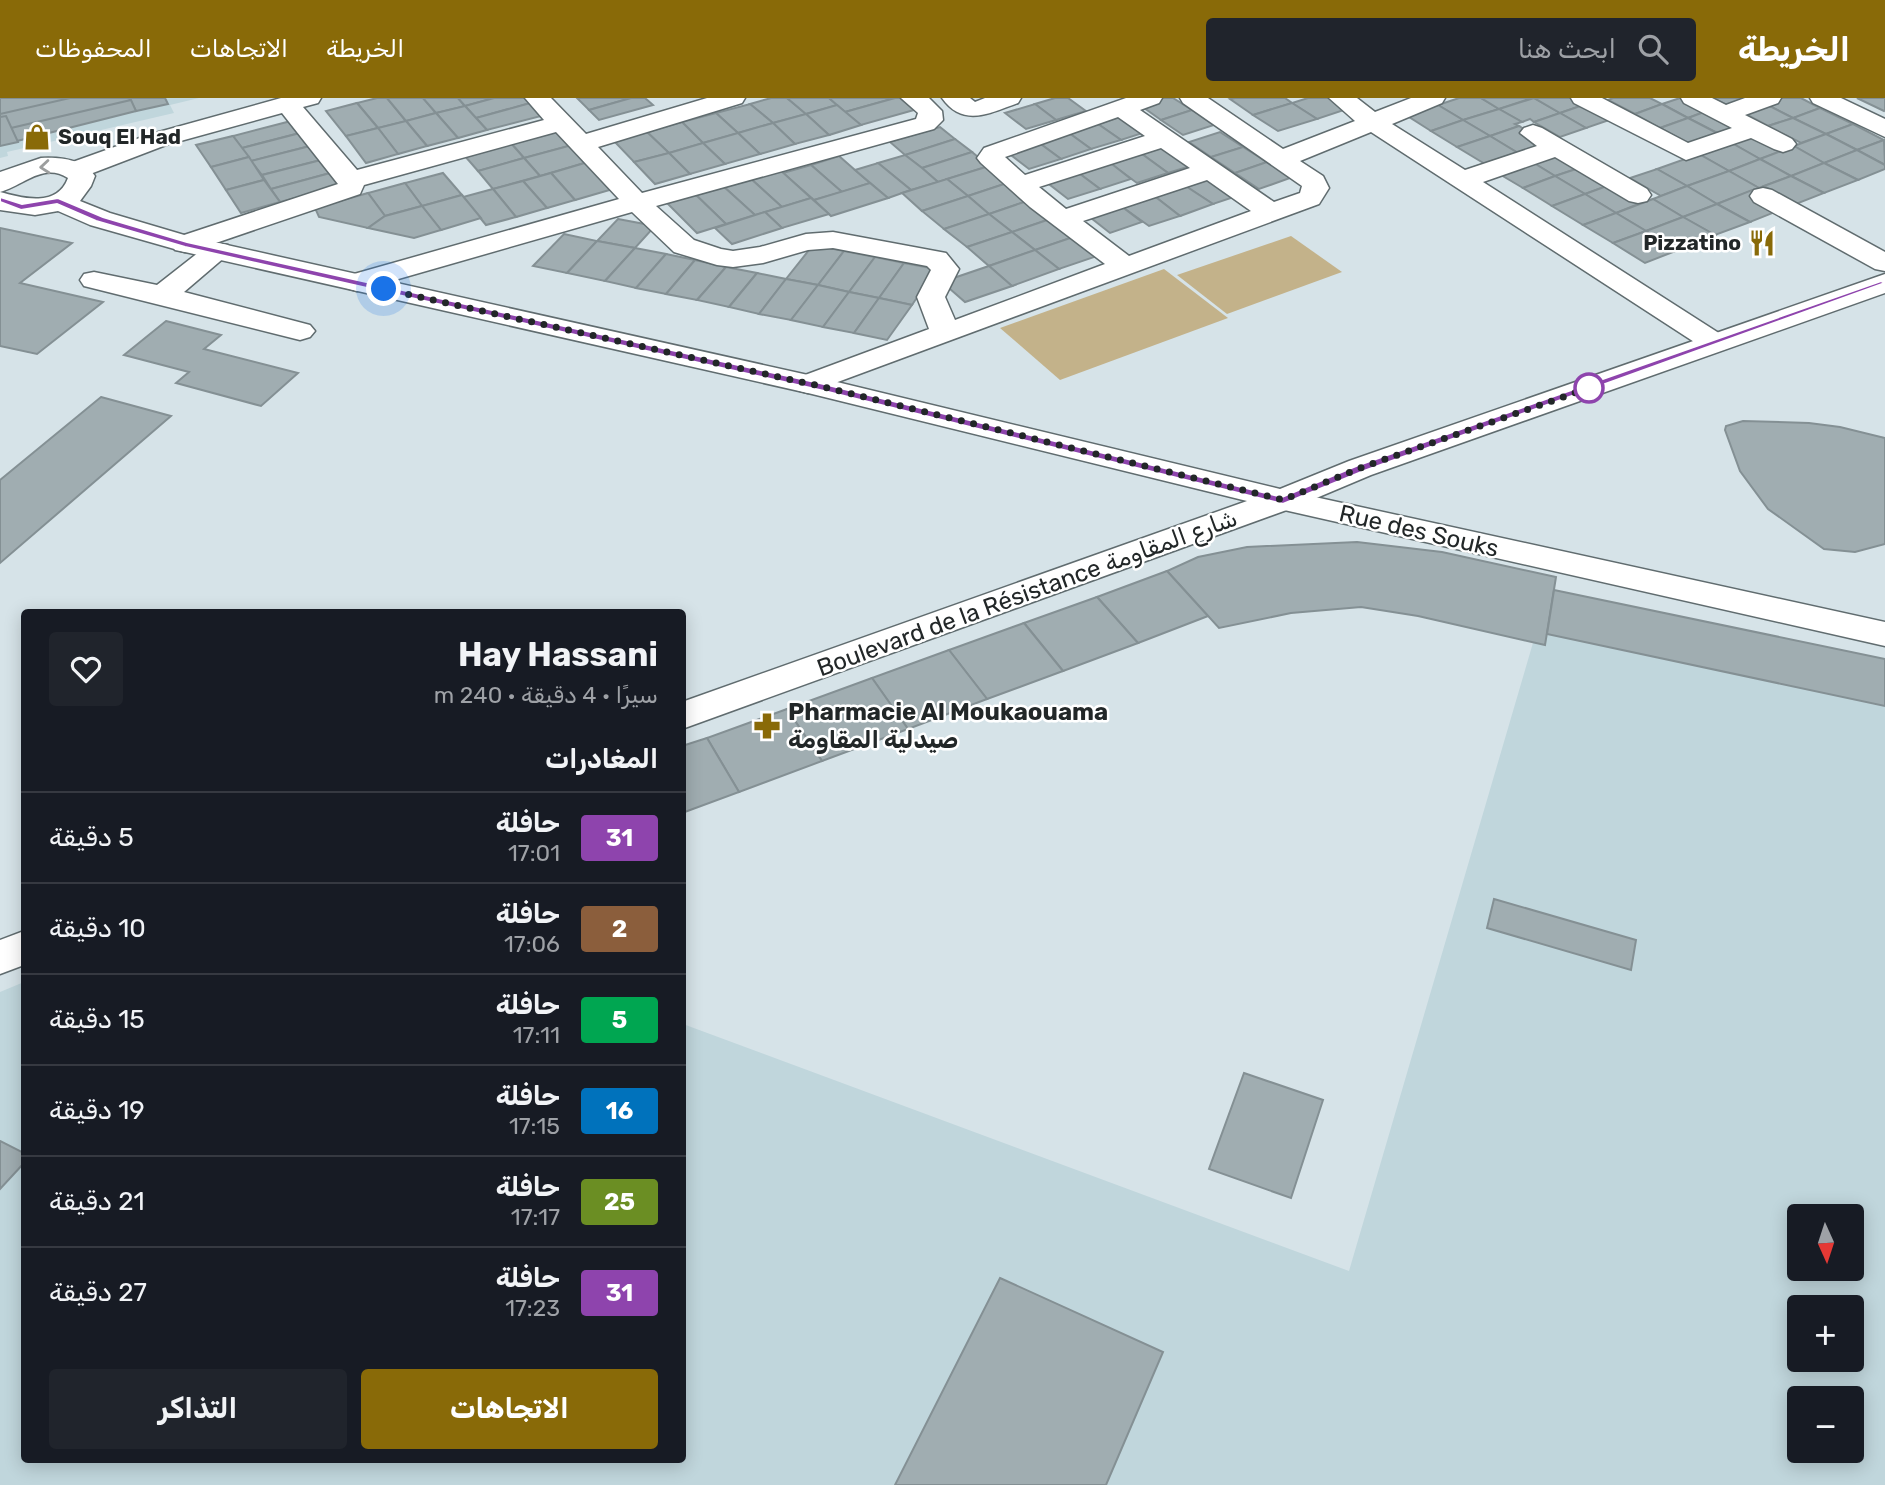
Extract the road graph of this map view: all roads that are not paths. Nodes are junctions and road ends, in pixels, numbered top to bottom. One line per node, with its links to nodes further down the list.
1 (537, 98): 20 (street)
2 (733, 98): 27 (street)
3 (913, 98): 42 (street)
4 (1009, 98): 15 (street)
5 (1069, 98): 18 (street)
6 (1150, 98): 16 (street)
7 (1192, 98): 30 (street)
8 (1341, 98): 19 (street)
9 (1433, 98): 19 (street)
10 (1583, 98): 26 (street)
11 (1693, 98): 17 (street)
12 (1769, 98): 17 (street)
13 (1822, 98): 22 (street)
14 (298, 101): 32 (street); 34 (street)
15 (963, 104): 25 (street)
16 (1121, 108): 18 (street); 24 (street)
17 (1724, 114): 21 (street)
18 (1095, 116): 25 (street)
19 (1372, 122): 30 (street); 35 (street)
20 (561, 123): 27 (street); 34 (street)
21 (1752, 129): 26 (street); 28 (street)
22 (1885, 129)
23 (1533, 133): 29 (street)
24 (1166, 138): 33 (street); 37 (street)
25 (1016, 143): 37 (street)
26 (1634, 143): 31 (street)
27 (580, 144): 42 (street)
28 (1783, 144)
29 (1556, 148): 31 (street); 35 (street)
30 (1282, 159): 43 (street)
31 (1583, 164): 38 (street)
32 (76, 170): 36 (street, one-way to 36); 41 (street)
33 (1210, 170): 43 (street); 44 (street)
34 (351, 180): 45 (street)
35 (1463, 180): 55 (street)
36 (0, 184)
37 (1020, 185): 44 (street)
38 (1638, 195)
39 (1763, 196): 47 (street)
40 (0, 200): 41 (street)
41 (58, 201): 45 (street, Rue des Souks)
42 (636, 202): 50 (street); 54 (street)
43 (1272, 213): 48 (street)
44 (1062, 219): 48 (street)
45 (185, 244): 46 (street, Rue des Souks)
46 (218, 251): 50 (street, Rue des Souks); 52 (street)
47 (1885, 263)
48 (1126, 267): 54 (street)
49 (94, 281): 52 (street)
50 (357, 282): 56 (street, Rue des Souks)
51 (1885, 283): 55 (street, Boulevard de la Résistance شارع المقاومة)
52 (162, 295): 53 (street)
53 (300, 331)
54 (945, 332): 56 (street)
55 (1715, 343): 57 (street, Boulevard de la Résistance شارع المقاومة)
56 (808, 384): 57 (street, Rue des Souks)
57 (1283, 500): 58 (street, Rue des Souks); 59 (street, Boulevard de la Résistance شارع المقاومة)
58 (1885, 634)
59 (686, 715)
60 (21, 949): 61 (street)
61 (0, 957)

